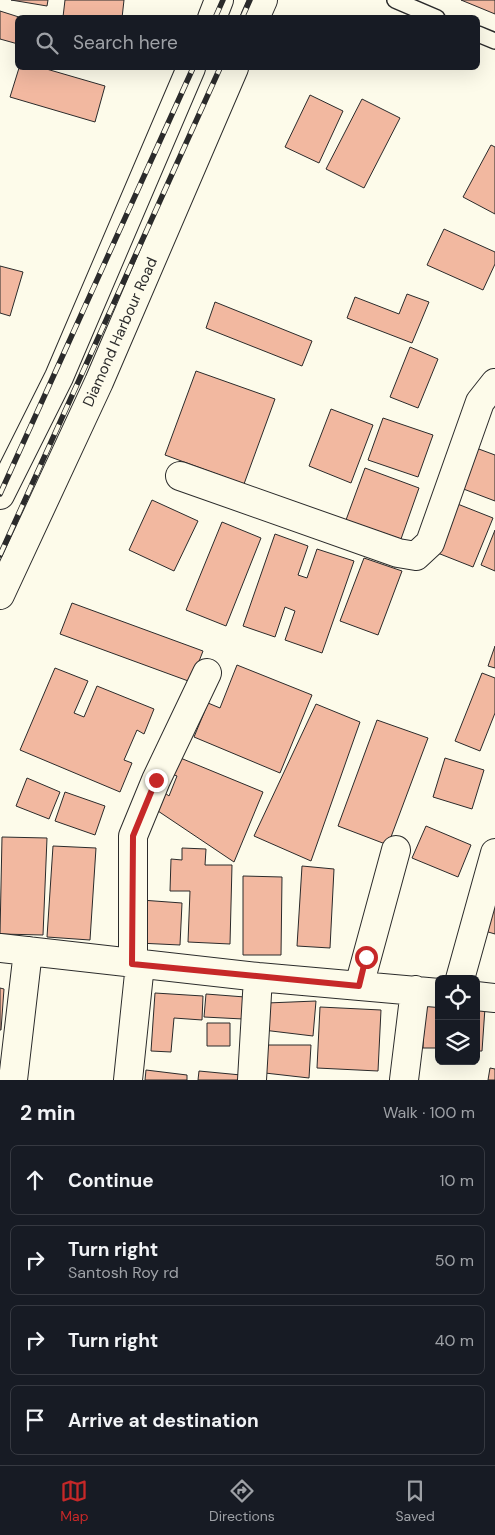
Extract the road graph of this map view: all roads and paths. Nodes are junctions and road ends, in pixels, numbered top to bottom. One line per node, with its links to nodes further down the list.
1 (219, 0): 4 (main road)
2 (263, 0): 5 (main road)
3 (395, 0): 6 (lane)
4 (213, 15)
5 (257, 15)
6 (430, 15)
7 (480, 35): 8 (lane)
8 (495, 42)
9 (190, 70): 13 (main road)
10 (233, 70): 14 (main road, Diamond Harbour Road)
11 (495, 383): 12 (main road)
12 (180, 476)
13 (0, 495)
14 (0, 595)
15 (207, 673): 20 (main road)
16 (396, 850): 23 (main road)
17 (495, 852): 21 (main road)
18 (0, 948): 19 (main road)
19 (28, 951): 20 (main road); 27 (main road)
20 (136, 964): 22 (main road); 28 (main road)
21 (461, 975)
22 (258, 977): 23 (main road); 29 (main road)
23 (359, 986): 24 (main road)
24 (427, 992): 30 (main road)
25 (480, 996): 26 (main road)
26 (495, 998)
27 (14, 1080)
28 (128, 1080)
29 (252, 1080)
30 (404, 1080)

